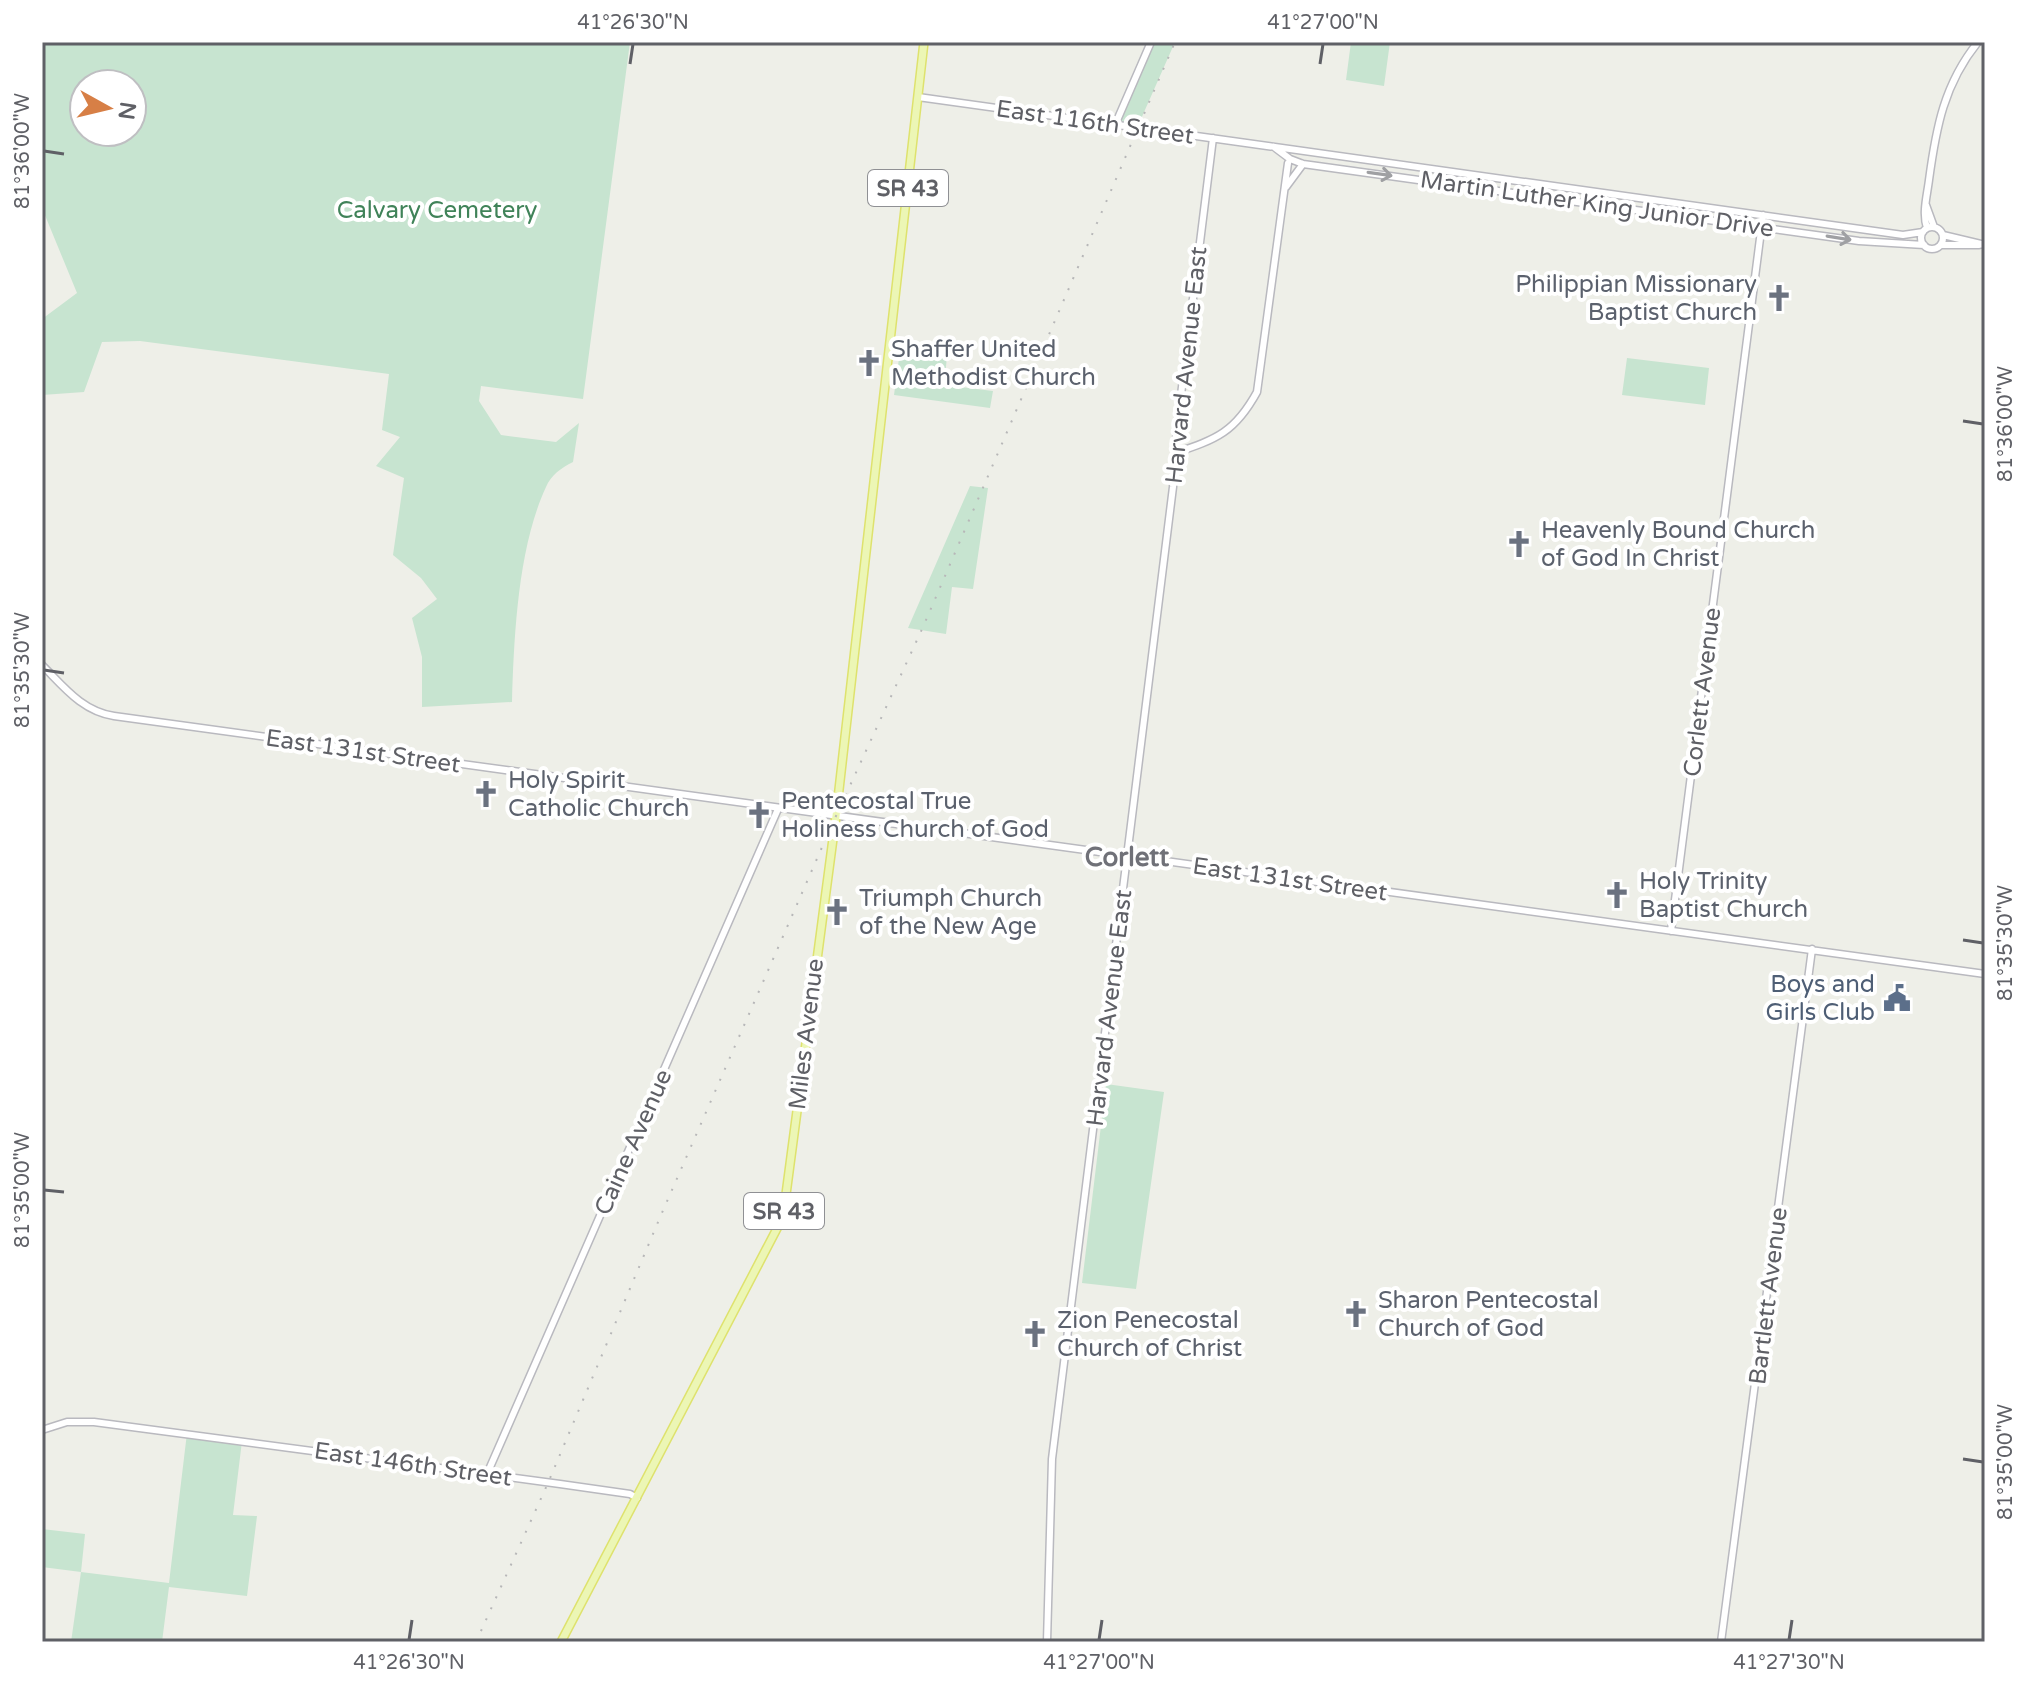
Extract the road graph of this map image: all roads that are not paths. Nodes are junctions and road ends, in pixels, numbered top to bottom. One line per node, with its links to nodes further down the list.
1 (924, 42): 4 (main road, Miles Avenue / SR 43)
2 (1151, 42): 5 (street)
3 (1978, 42): 14 (street)
4 (918, 97): 5 (street, East 116th Street); 22 (main road, Miles Avenue / SR 43)
5 (1115, 125): 6 (street, East 116th Street)
6 (1213, 138): 7 (street, East 116th Street); 19 (street, Harvard Avenue East)
7 (1271, 145): 8 (street, East 116th Street); 9 (street, East 116th Street)
8 (1306, 150): 9 (street); 12 (street, Martin Luther King Junior Drive)
9 (1289, 161): 10 (street); 11 (street)
10 (1303, 164): 11 (street); 13 (street, Martin Luther King Junior Drive, one-way to 13)
11 (1284, 190): 19 (street)
12 (1763, 215): 13 (street, Corlett Avenue); 14 (street, Martin Luther King Junior Drive)
13 (1762, 227): 16 (street, Martin Luther King Junior Drive, one-way to 16); 24 (street, Corlett Avenue)
14 (1928, 229): 15 (street); 16 (street)
15 (1943, 235): 17 (street); 18 (street)
16 (1924, 245): 17 (street)
17 (1941, 245): 18 (street)
18 (1984, 245)
19 (1175, 453): 23 (street, Harvard Avenue East)
20 (42, 665): 21 (street, East 131st Street)
21 (778, 809): 22 (street, East 131st Street); 28 (street, Caine Avenue)
22 (836, 816): 23 (street, East 131st Street); 29 (main road, Miles Avenue / SR 43)
23 (1127, 856): 24 (street, East 131st Street); 31 (street, Harvard Avenue East)
24 (1671, 931): 25 (street, East 131st Street)
25 (1812, 949): 26 (street, East 131st Street); 32 (street, Bartlett Avenue)
26 (1985, 974)
27 (42, 1430): 28 (street, East 146th Street)
28 (487, 1474): 29 (street, East 146th Street)
29 (637, 1498): 30 (main road, Miles Avenue / SR 43)
30 (561, 1642)
31 (1047, 1642)
32 (1721, 1642)

